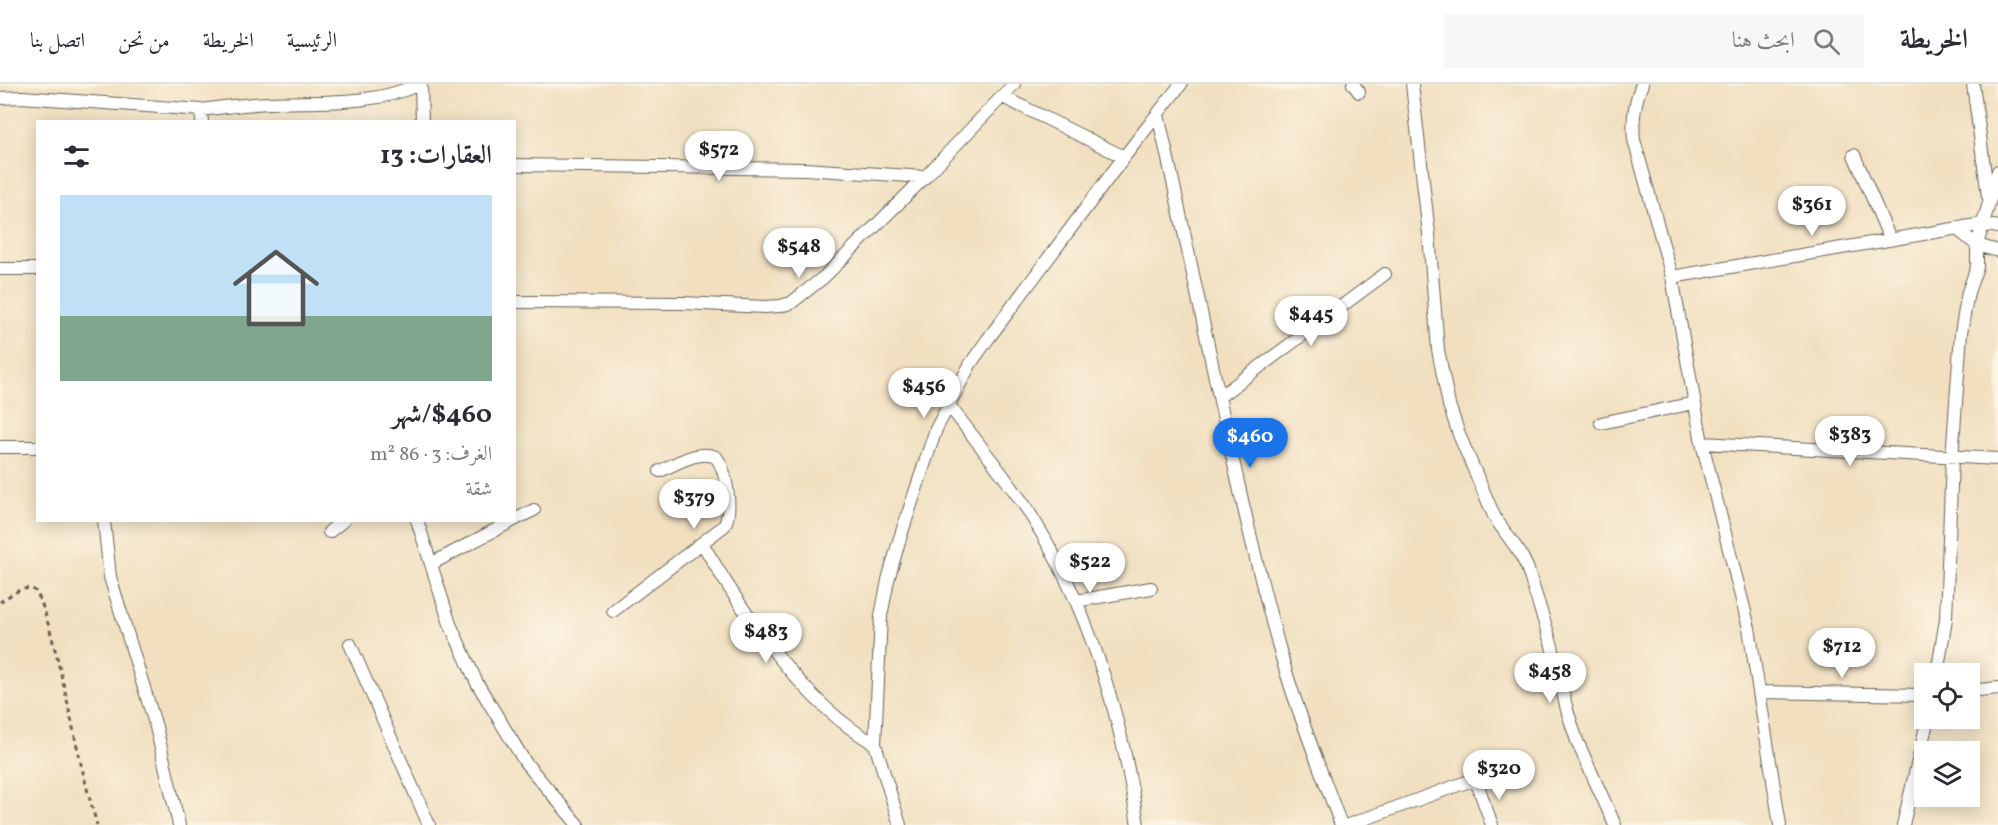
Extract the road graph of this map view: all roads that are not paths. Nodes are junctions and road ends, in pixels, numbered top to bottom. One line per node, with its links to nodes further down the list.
1 (420, 84): 10 (street); 11 (street)
2 (1014, 84): 7 (street)
3 (1181, 84): 9 (street)
4 (1412, 84): 68 (street)
5 (1642, 84): 28 (street)
6 (1973, 84): 17 (street)
7 (1003, 97): 13 (street); 16 (street)
8 (0, 98): 10 (street)
9 (1158, 115): 13 (street); 30 (street)
10 (201, 116)
11 (422, 120)
12 (1854, 155): 21 (street)
13 (1124, 157): 32 (street)
14 (516, 165): 16 (street)
15 (1998, 171): 17 (street)
16 (925, 177): 29 (street)
17 (1989, 201): 18 (street)
18 (1982, 224): 19 (street); 20 (street); 22 (street)
19 (1998, 227)
20 (1957, 229): 21 (street); 22 (street)
21 (1890, 239): 28 (street)
22 (1977, 245): 23 (street); 24 (street)
23 (1998, 250): 24 (street)
24 (1977, 267): 37 (street)
25 (0, 269): 26 (street)
26 (36, 269)
27 (1385, 274): 30 (street)
28 (1671, 277): 31 (street)
29 (516, 302)
30 (1219, 397): 65 (street)
31 (1694, 403): 33 (street); 34 (street)
32 (948, 404): 50 (street); 59 (street)
33 (1601, 423)
34 (1702, 443): 37 (street); 56 (street)
35 (0, 447): 36 (street)
36 (36, 447)
37 (1952, 458): 38 (street); 53 (street)
38 (1998, 459)
39 (660, 471): 47 (street)
40 (534, 510): 41 (street)
41 (516, 519)
42 (104, 522): 60 (street)
43 (342, 522): 46 (street)
44 (418, 522): 48 (street)
45 (510, 522): 48 (street)
46 (329, 532)
47 (702, 543): 51 (street); 59 (street)
48 (431, 564): 62 (street)
49 (1150, 588): 50 (street)
50 (1076, 601): 64 (street)
51 (613, 611)
52 (350, 644): 61 (street)
53 (1939, 663)
54 (1998, 688): 55 (street)
55 (1980, 690)
56 (1760, 692): 57 (street); 69 (street)
57 (1914, 695)
58 (1925, 729): 70 (street)
59 (875, 744): 63 (street)
60 (179, 825)
61 (429, 825)
62 (578, 825)
63 (900, 825)
64 (1138, 825)
65 (1341, 825)
66 (1348, 825): 67 (street)
67 (1492, 825)
68 (1615, 825)
69 (1780, 825)
70 (1903, 825)

